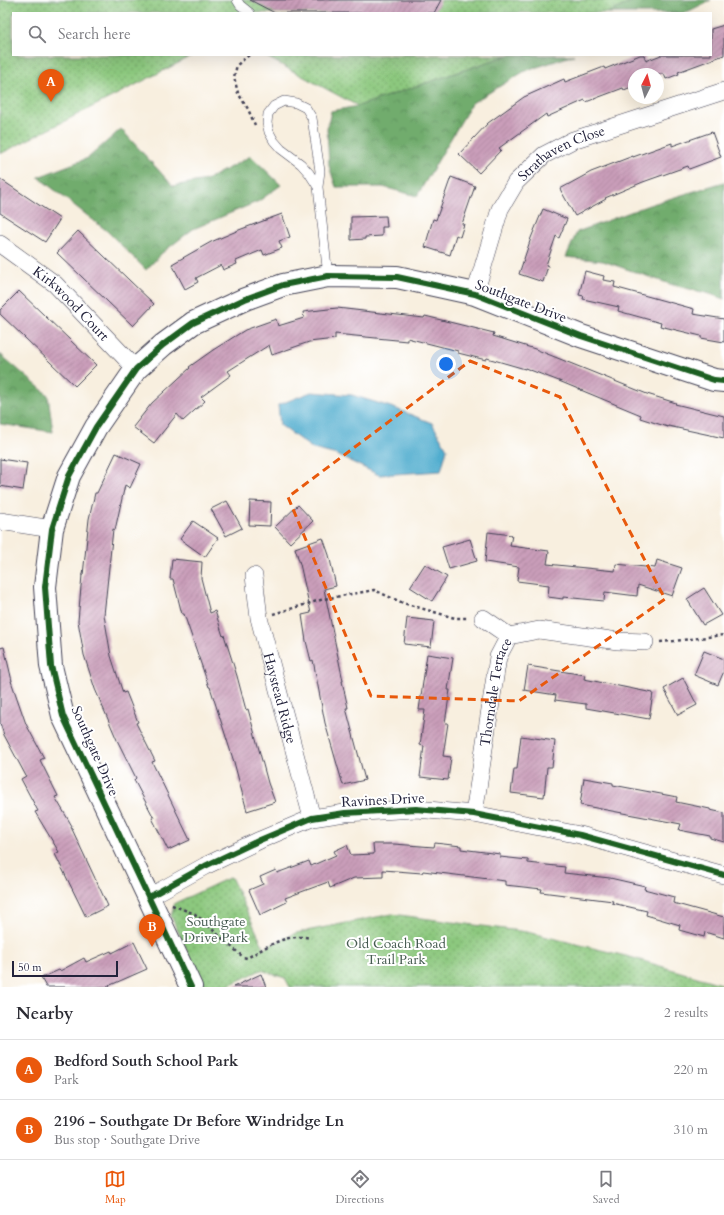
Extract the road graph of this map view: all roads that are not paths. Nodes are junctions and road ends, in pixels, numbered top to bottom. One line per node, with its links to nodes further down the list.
1 (237, 0): 2 (lane)
2 (249, 12)
3 (724, 91): 7 (street, Strathaven Close)
4 (318, 187): 4 (lane); 6 (lane)
5 (0, 244): 8 (street, Kirkwood Court)
6 (328, 276): 7 (street, Southgate Drive); 8 (street, Southgate Drive)
7 (475, 294): 9 (street, Southgate Drive)
8 (136, 369): 11 (street, Southgate Drive)
9 (724, 381)
10 (0, 521): 11 (street)
11 (52, 528): 19 (street, Southgate Drive)
12 (254, 576): 17 (street, Haystead Ridge)
13 (483, 618): 14 (street)
14 (509, 636): 15 (street, Thorndale Terrace); 16 (street, Thorndale Terrace)
15 (645, 642)
16 (474, 814): 17 (street, Ravines Drive); 18 (street, Ravines Drive)
17 (312, 818): 19 (street, Ravines Drive)
18 (724, 875)
19 (149, 897): 20 (street, Southgate Drive)
20 (191, 987)

